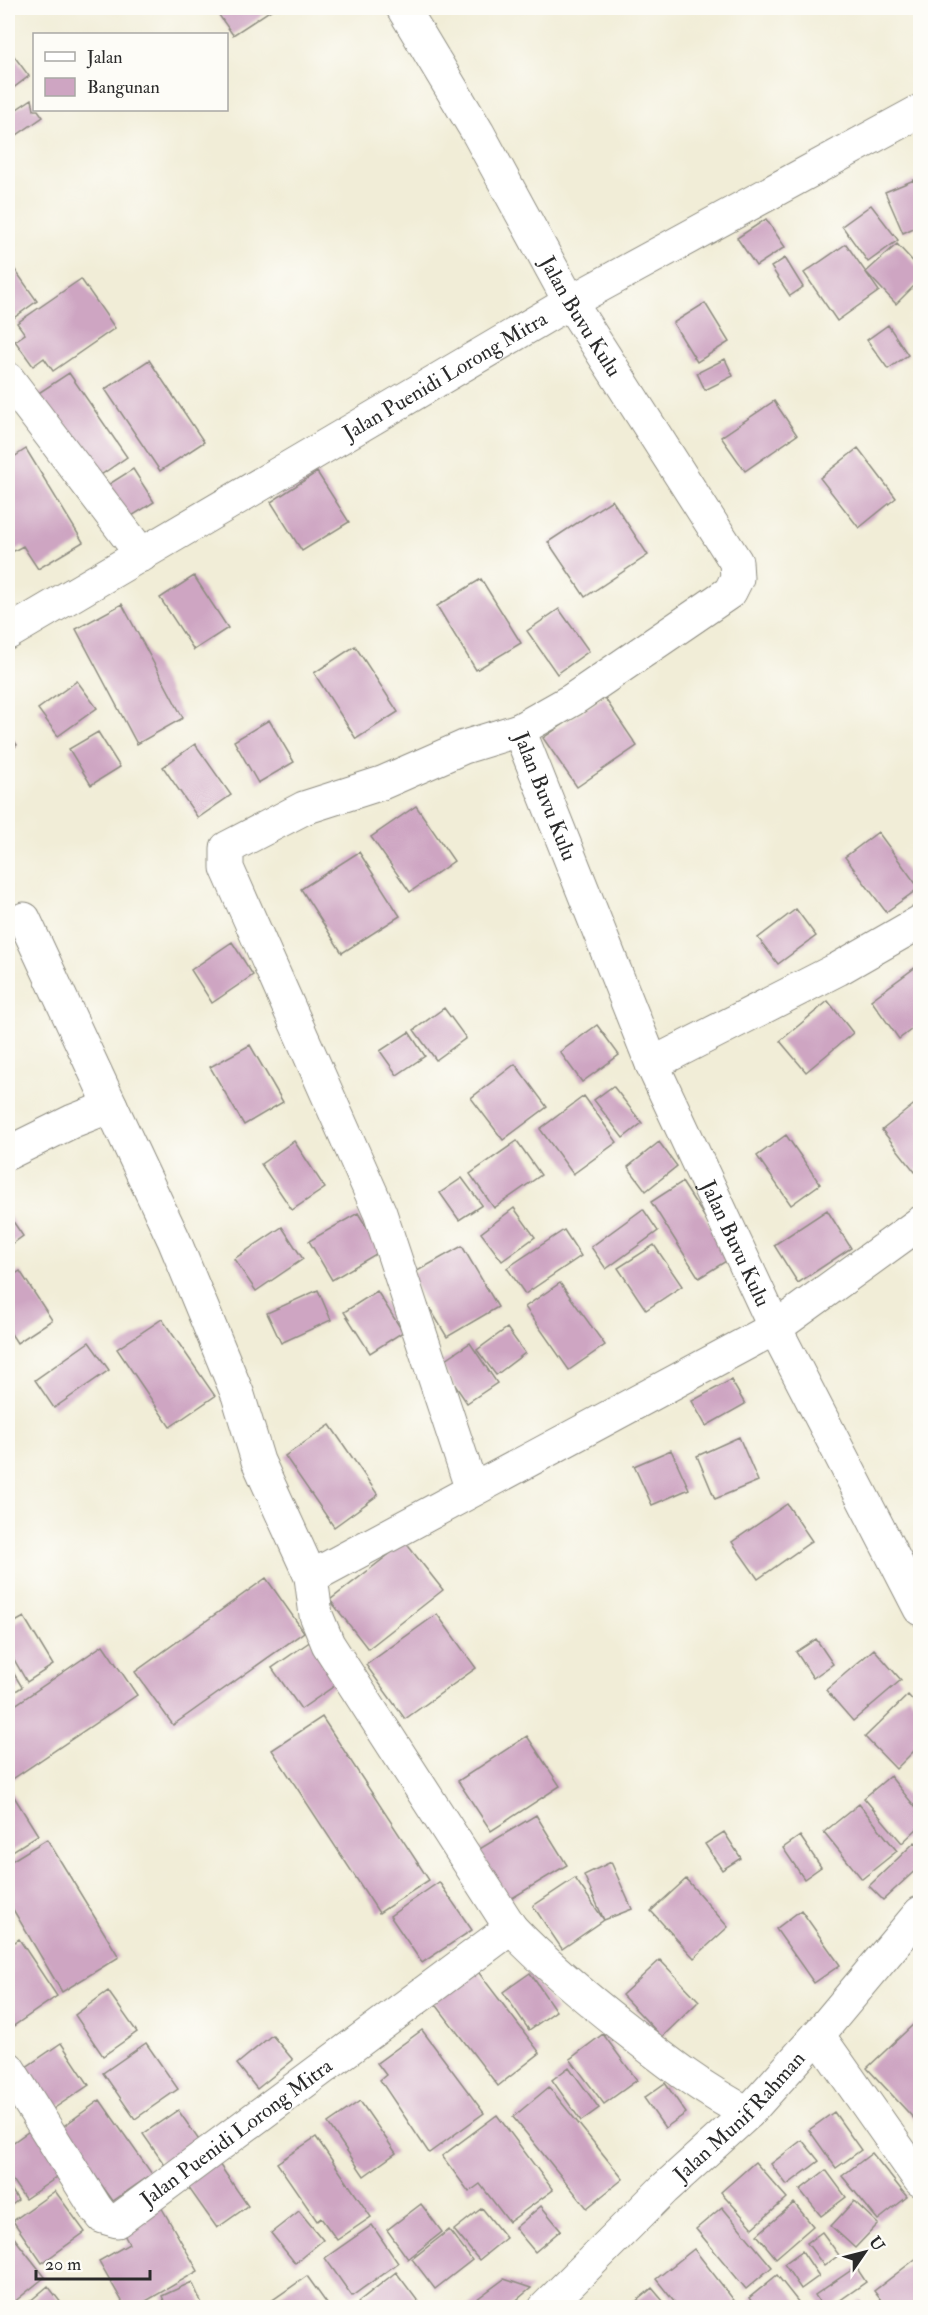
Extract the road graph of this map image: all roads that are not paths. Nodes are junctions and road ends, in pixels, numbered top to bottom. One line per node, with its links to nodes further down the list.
1 (403, 8): 3 (street, Jalan Buvu Kulu)
2 (921, 111): 3 (street, Jalan Puenidi Lorong Mitra)
3 (570, 302): 5 (street, Jalan Puenidi Lorong Mitra); 7 (street, Jalan Buvu Kulu)
4 (8, 379): 5 (street)
5 (142, 555): 6 (street, Jalan Puenidi Lorong Mitra)
6 (8, 633)
7 (519, 730): 10 (street, Jalan Buvu Kulu); 15 (street)
8 (24, 919): 11 (street)
9 (921, 922): 10 (street)
10 (652, 1064): 14 (street, Jalan Buvu Kulu)
11 (111, 1106): 12 (street); 16 (street)
12 (8, 1153)
13 (921, 1223): 14 (street)
14 (775, 1328): 15 (street); 17 (street, Jalan Buvu Kulu)
15 (472, 1490): 16 (street)
16 (311, 1577): 19 (street)
17 (921, 1609)
18 (921, 1913): 20 (street, Jalan Munif Rahman)
19 (511, 1928): 21 (street, Jalan Puenidi Lorong Mitra); 22 (street)
20 (818, 2036): 22 (street, Jalan Munif Rahman); 23 (street)
21 (8, 2068)
22 (748, 2113): 24 (street, Jalan Munif Rahman)
23 (921, 2180)
24 (545, 2307)

